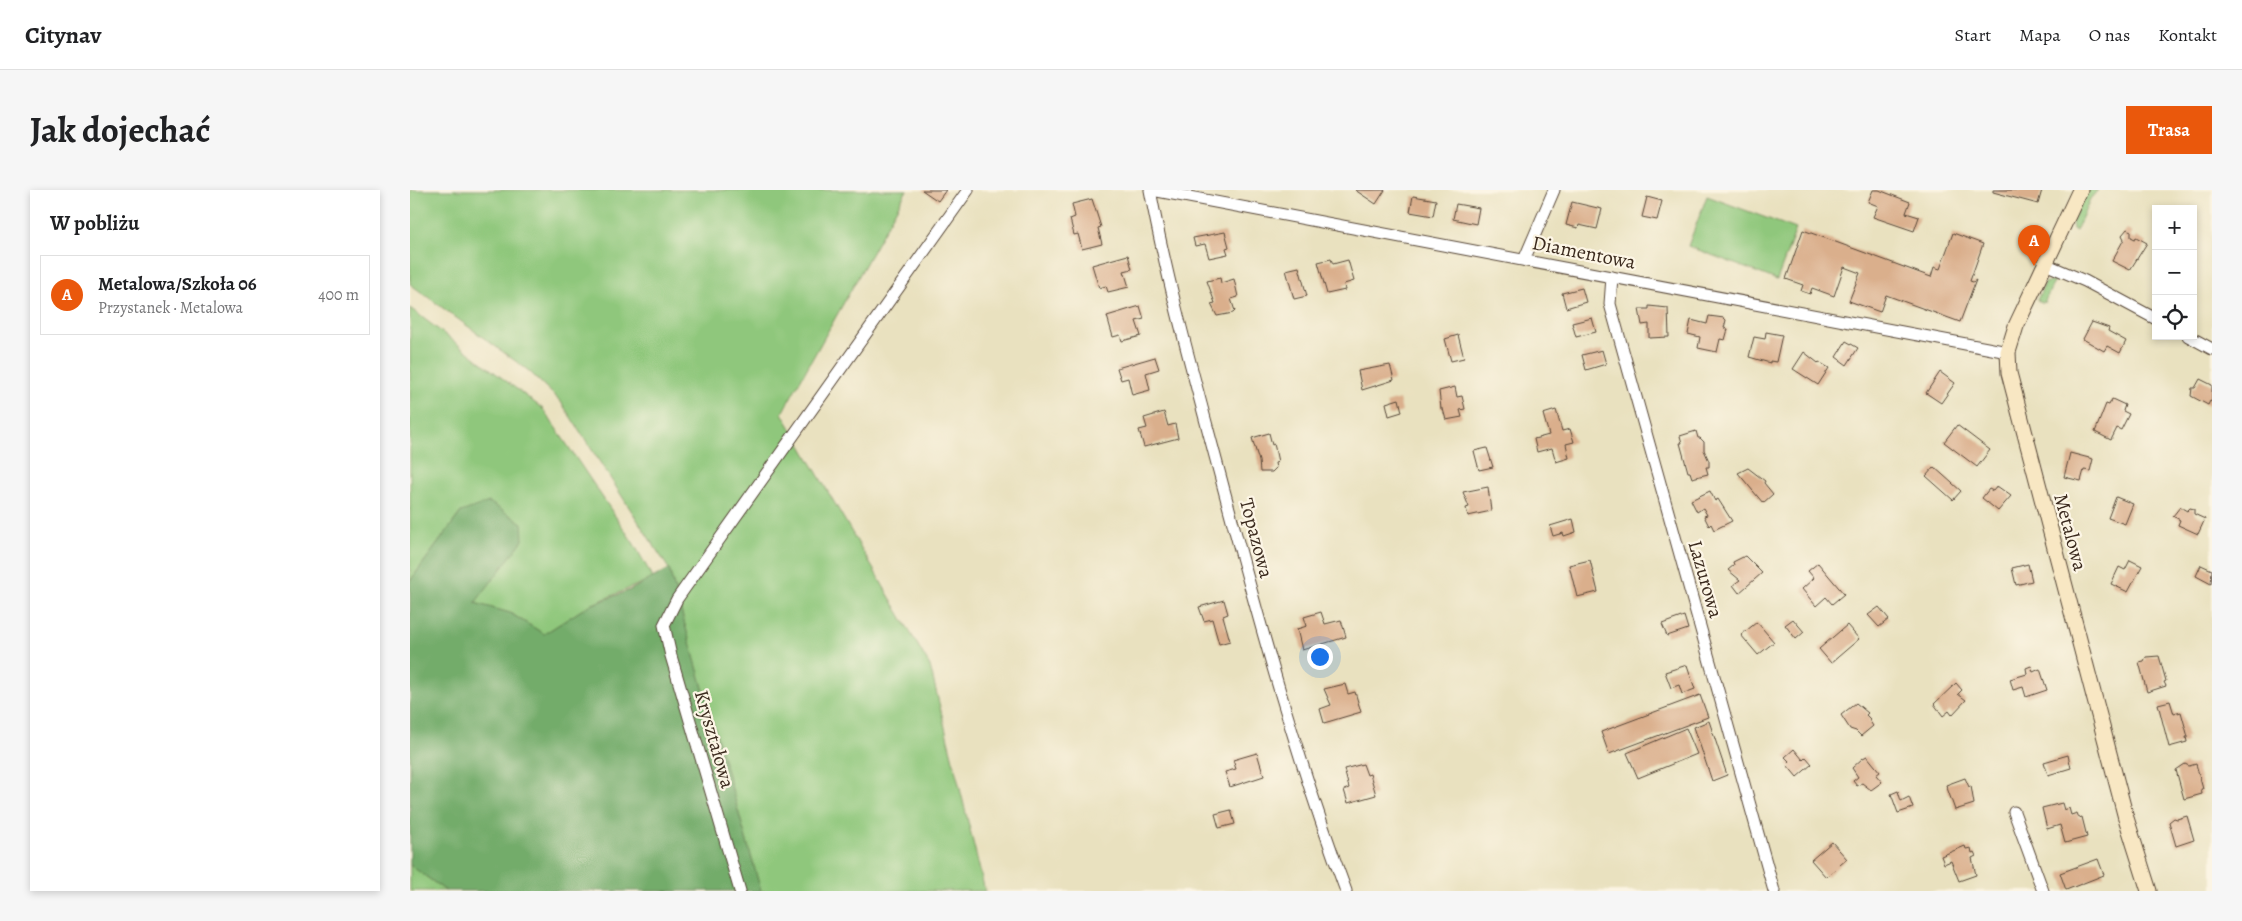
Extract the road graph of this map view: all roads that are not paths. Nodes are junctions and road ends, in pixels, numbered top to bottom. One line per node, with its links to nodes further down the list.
1 (968, 190): 13 (street, Kryształowa)
2 (1151, 190): 5 (street, Diamentowa); 14 (street, Topazowa)
3 (1554, 190): 5 (street)
4 (2080, 190): 6 (street, Metalowa)
5 (1524, 260): 7 (street, Diamentowa)
6 (2045, 264): 8 (street); 11 (street, Metalowa)
7 (1612, 277): 11 (street, Diamentowa); 15 (street, Lazurowa)
8 (2152, 317)
9 (2195, 340): 10 (street)
10 (2212, 349)
11 (2008, 352): 17 (street, Metalowa)
12 (2014, 812): 16 (street)
13 (740, 891)
14 (1346, 891)
15 (1774, 891)
16 (2043, 891)
17 (2149, 891)

